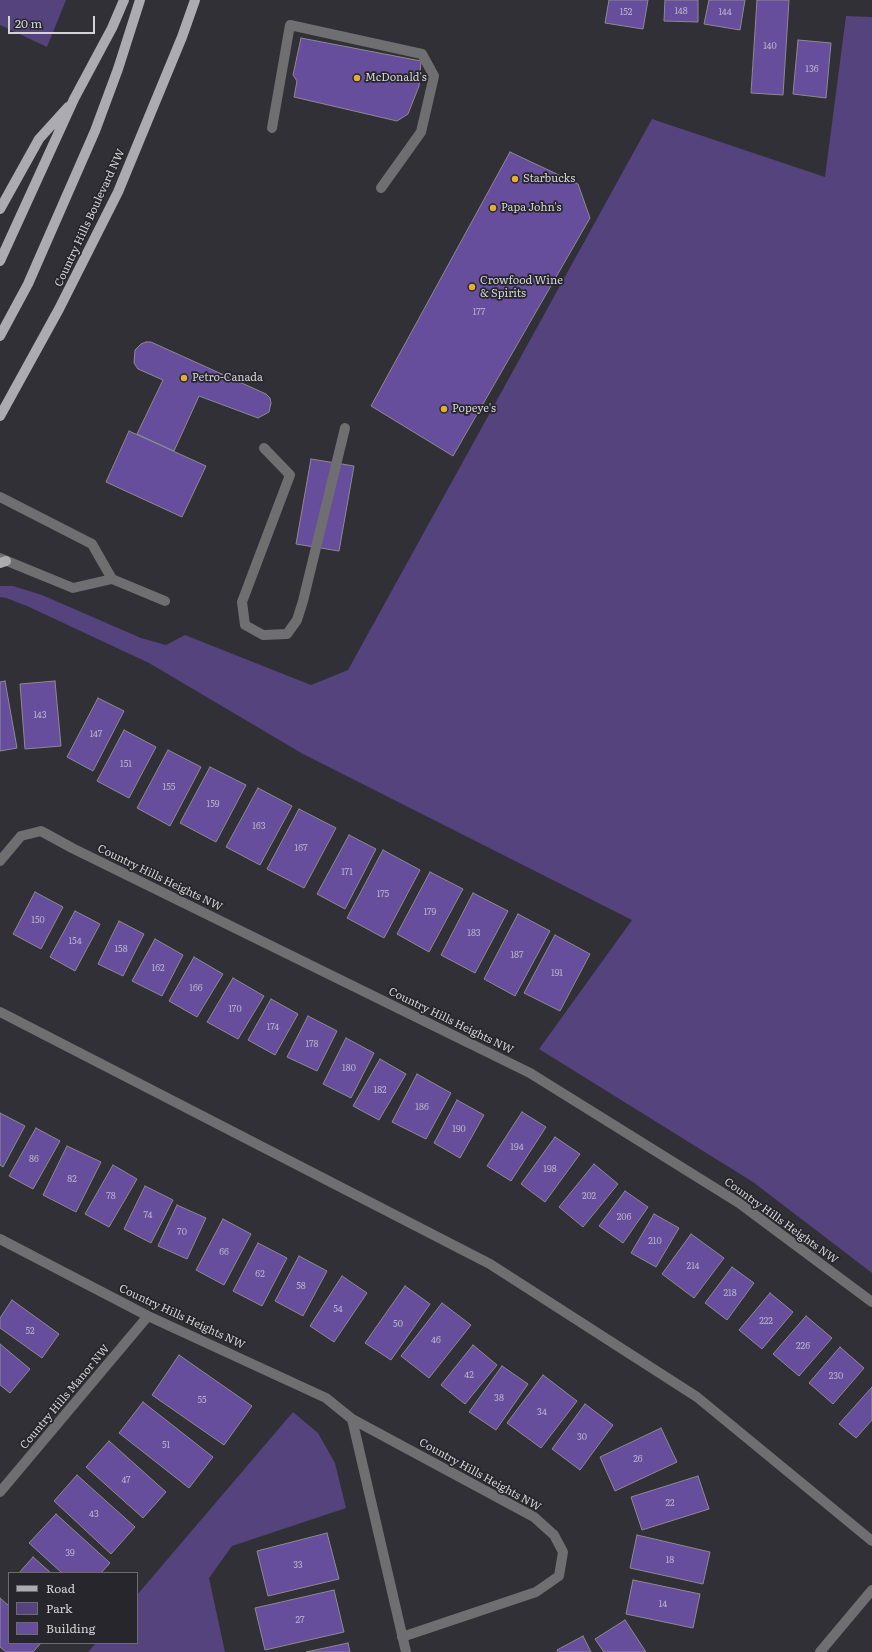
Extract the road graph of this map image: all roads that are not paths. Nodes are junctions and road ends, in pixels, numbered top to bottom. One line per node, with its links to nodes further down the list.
1 (124, 0): 4 (main road)
2 (140, 0): 9 (main road)
3 (195, 0): 10 (main road, Country Hills Boulevard NW)
4 (74, 99): 7 (main road); 8 (main road)
5 (272, 128): 6 (street)
6 (381, 188)
7 (0, 209)
8 (0, 261)
9 (0, 336)
10 (0, 416)
11 (345, 428): 12 (street)
12 (264, 448)
13 (0, 497): 15 (street)
14 (2, 560): 15 (street)
15 (112, 578): 16 (street)
16 (165, 601)
17 (0, 861): 20 (street, Country Hills Heights NW)
18 (0, 1012): 24 (street)
19 (0, 1239): 21 (street, Country Hills Heights NW)
20 (872, 1302)
21 (148, 1316): 22 (street, Country Hills Heights NW); 23 (street, Country Hills Manor NW)
22 (352, 1419): 26 (street); 26 (street, Country Hills Heights NW)
23 (0, 1492)
24 (872, 1541)
25 (872, 1590): 28 (street)
26 (402, 1636): 27 (street)
27 (406, 1652)
28 (820, 1652)

